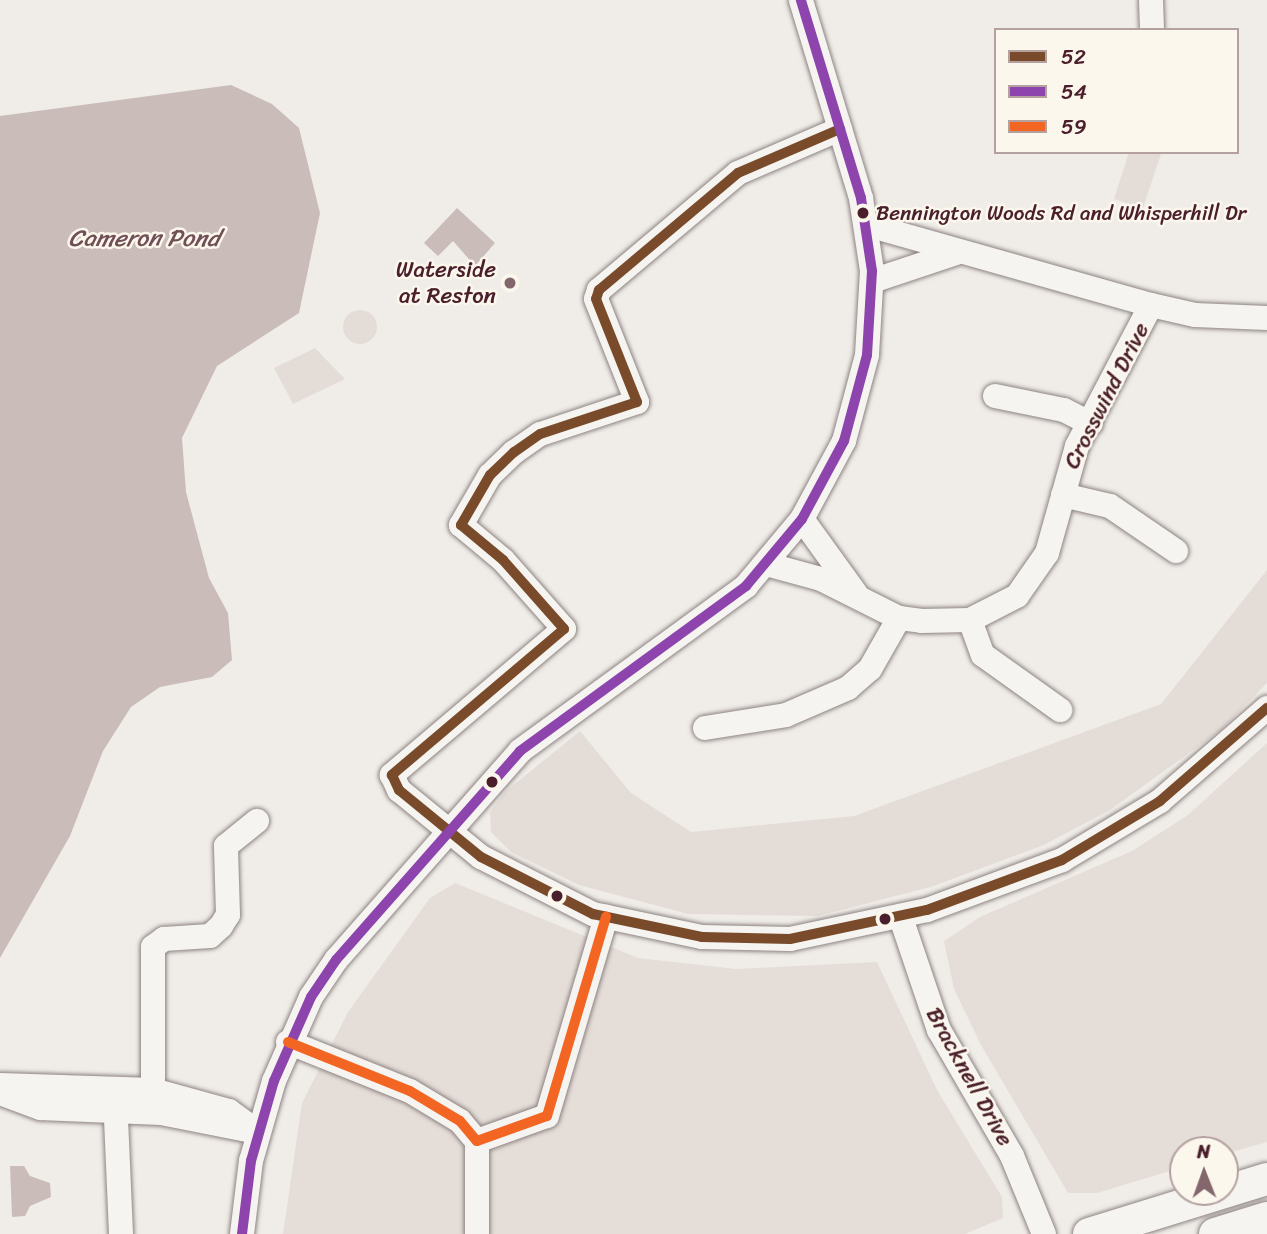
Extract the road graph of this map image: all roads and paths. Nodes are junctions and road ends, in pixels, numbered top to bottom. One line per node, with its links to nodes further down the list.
1 (801, 0): 4 (street)
2 (1151, 0): 3 (street)
3 (1152, 28)
4 (840, 129): 5 (street); 23 (street)
5 (868, 225): 6 (street); 7 (street)
6 (956, 253): 7 (street); 8 (street)
7 (872, 281): 13 (street)
8 (1151, 305): 9 (street); 11 (street, Crosswind Drive)
9 (1267, 318)
10 (995, 396): 11 (street)
11 (1091, 424): 12 (street, Crosswind Drive)
12 (1063, 495): 14 (street); 18 (street, Crosswind Drive)
13 (802, 519): 15 (street); 16 (street, Crosswind Drive)
14 (1176, 551)
15 (766, 564): 16 (street, Crosswind Drive); 23 (street)
16 (856, 595): 17 (street, Crosswind Drive)
17 (899, 618): 18 (street, Crosswind Drive); 21 (street)
18 (971, 620): 20 (street)
19 (1267, 708): 25 (street)
20 (1060, 710)
21 (705, 728)
22 (257, 821): 28 (street)
23 (446, 830): 24 (street); 26 (street)
24 (606, 917): 25 (street); 32 (street)
25 (901, 918): 38 (street, Bracknell Drive)
26 (288, 1042): 31 (street); 32 (street)
27 (0, 1085): 30 (street)
28 (153, 1090): 30 (street); 31 (street)
29 (0, 1093): 30 (street)
30 (116, 1101): 31 (street); 35 (street)
31 (258, 1132): 36 (street)
32 (477, 1141): 37 (street)
33 (1267, 1180): 39 (main road)
34 (1267, 1218): 40 (main road)
35 (121, 1234)
36 (242, 1234)
37 (477, 1234)
38 (1044, 1234)
39 (1089, 1234)
40 (1215, 1234)

